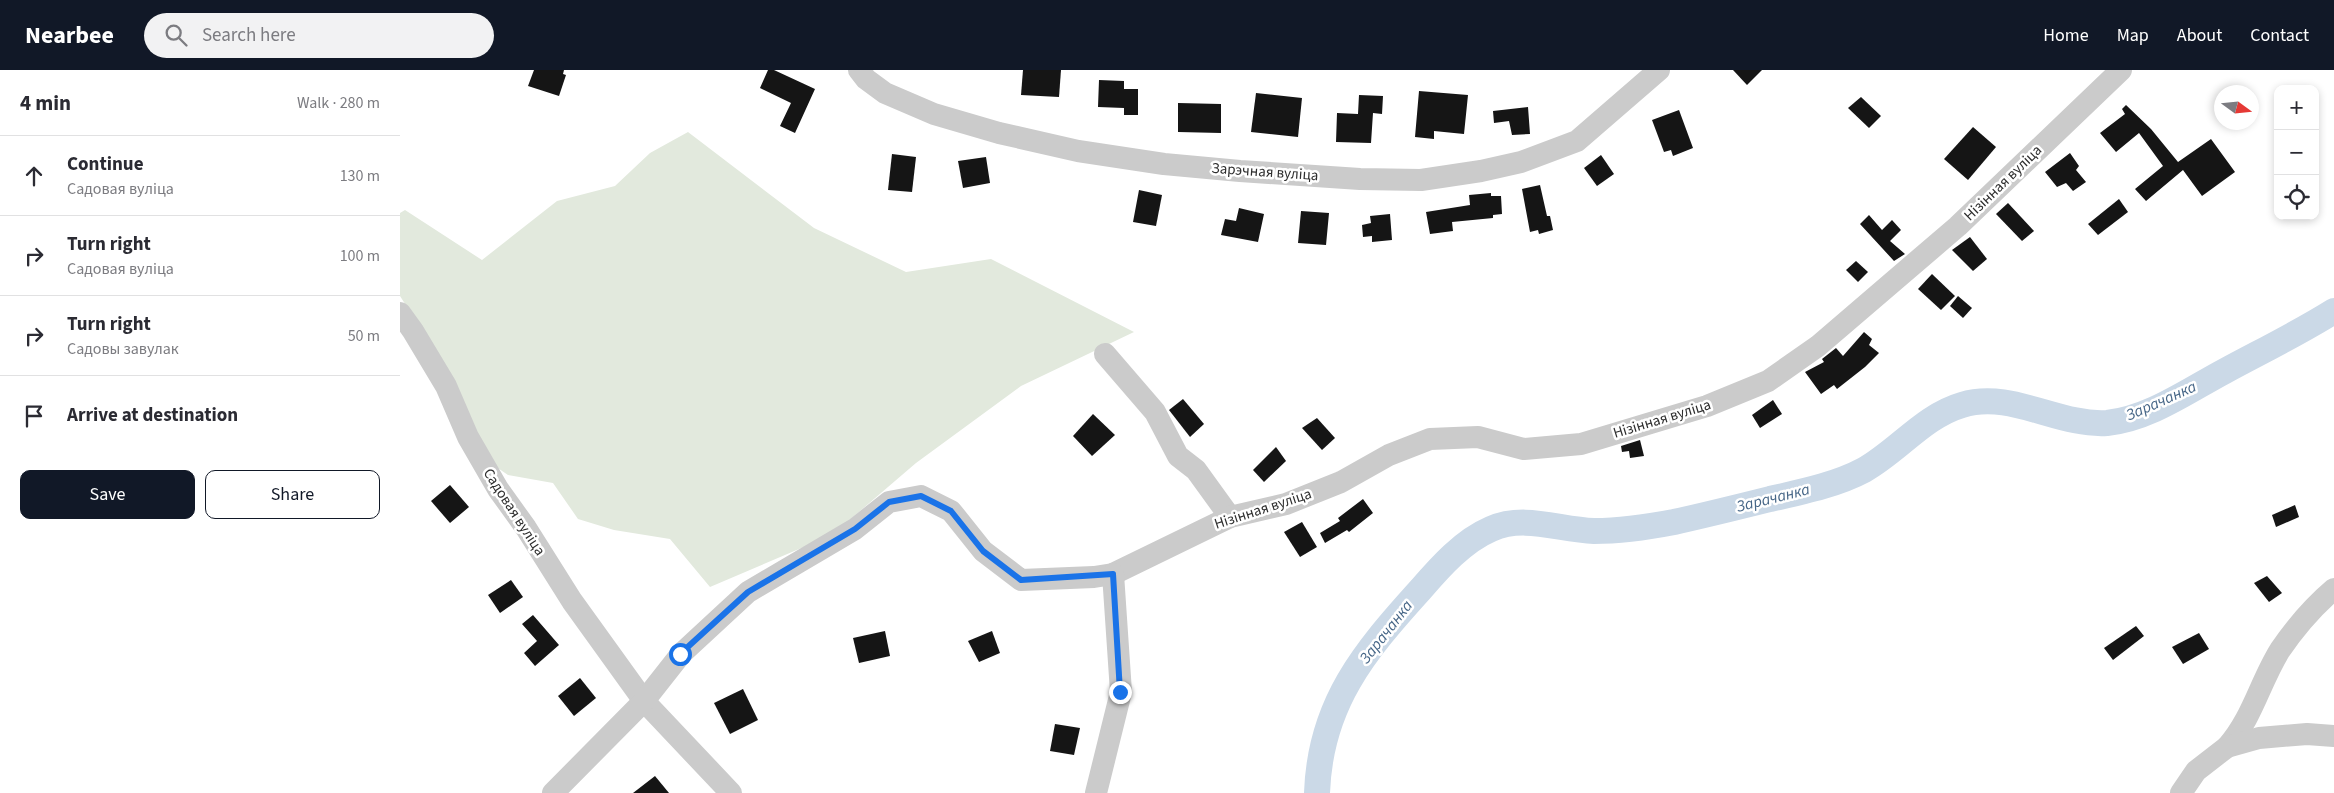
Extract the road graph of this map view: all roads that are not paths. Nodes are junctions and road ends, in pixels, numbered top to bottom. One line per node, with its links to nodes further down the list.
1 (859, 70): 2 (street, Зарэчная вуліца)
2 (1659, 70)
3 (2121, 70): 6 (street, Нізінная вуліца)
4 (400, 313): 9 (street, Садовая вуліца)
5 (1105, 354): 6 (street)
6 (1230, 517): 7 (street, Нізінная вуліца)
7 (1113, 574): 9 (street); 14 (street)
8 (2334, 589): 11 (street)
9 (644, 701): 12 (street); 13 (street, Садовая вуліца)
10 (2334, 736): 11 (street)
11 (2227, 747): 15 (street)
12 (553, 793)
13 (731, 793)
14 (1096, 793)
15 (2181, 793)

